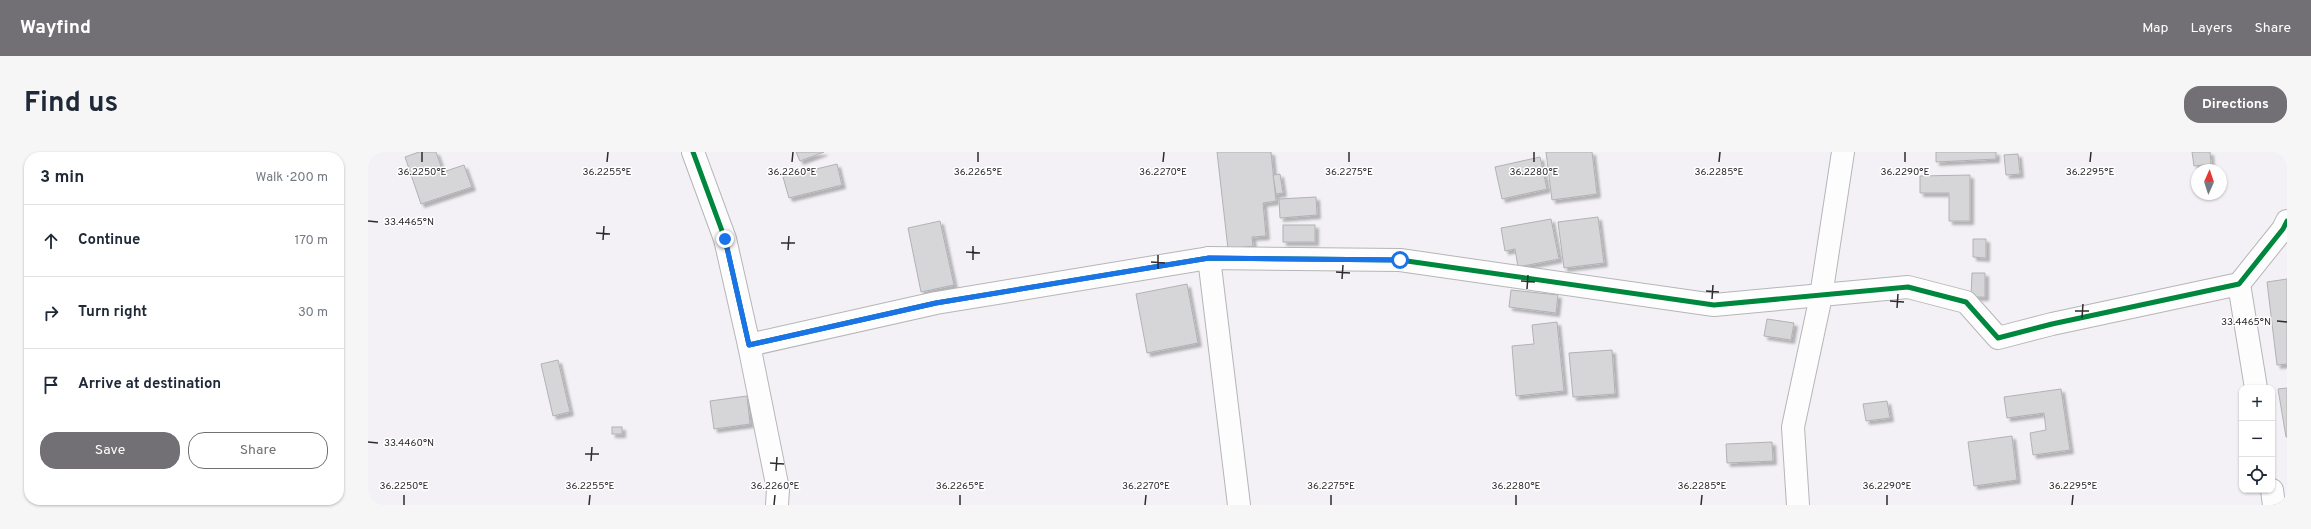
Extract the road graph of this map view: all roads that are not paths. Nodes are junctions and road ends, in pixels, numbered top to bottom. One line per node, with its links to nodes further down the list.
1 (693, 152): 7 (street)
2 (1843, 152): 6 (street)
3 (2287, 221): 5 (street)
4 (1209, 258): 6 (street); 7 (street); 11 (street)
5 (2239, 284): 6 (street); 8 (street)
6 (1821, 296): 12 (street)
7 (749, 345): 10 (street)
8 (2256, 385)
9 (2272, 493): 13 (street)
10 (777, 505)
11 (1239, 505)
12 (1798, 505)
13 (2274, 505)

